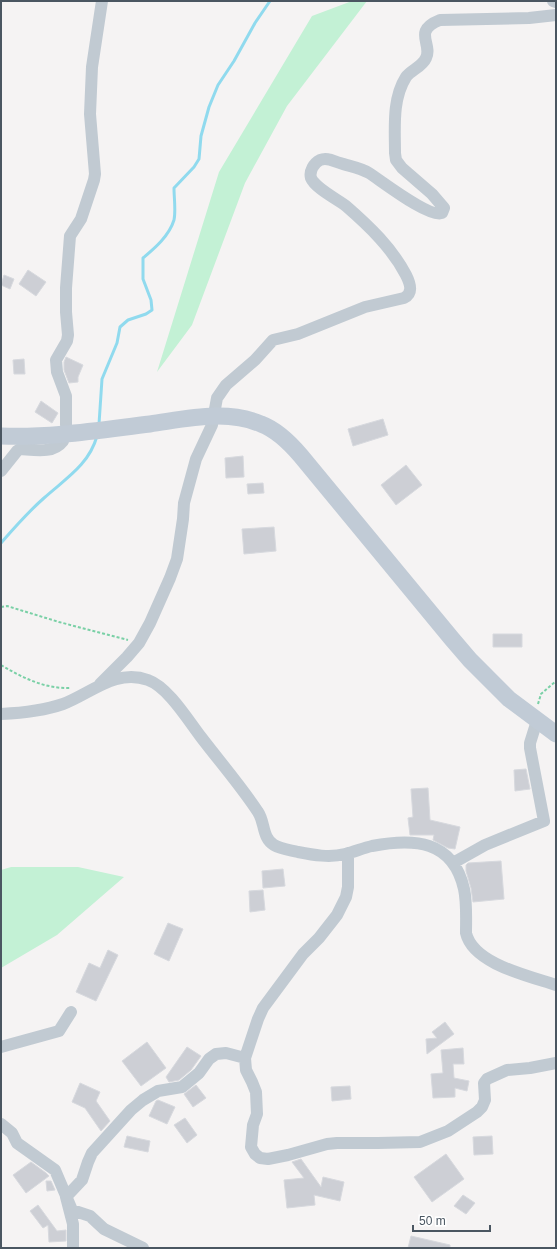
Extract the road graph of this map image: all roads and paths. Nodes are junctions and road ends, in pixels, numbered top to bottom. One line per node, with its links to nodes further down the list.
1 (102, 1): 6 (street)
2 (553, 1): 3 (street)
3 (556, 2)
4 (556, 15): 5 (street)
5 (208, 417): 6 (street); 10 (street); 18 (street)
6 (64, 434): 7 (street); 8 (street)
7 (1, 436)
8 (1, 471)
9 (1, 607): 10 (path)
10 (138, 643): 13 (street)
11 (1, 666): 14 (path)
12 (556, 681): 15 (path)
13 (100, 684): 16 (street); 19 (street)
14 (76, 688)
15 (537, 707)
16 (1, 714)
17 (535, 726): 20 (street)
18 (556, 734)
19 (348, 853): 20 (street); 24 (street)
20 (453, 863): 21 (street)
21 (556, 985)
22 (71, 1012): 23 (street)
23 (1, 1047)
24 (245, 1058): 25 (street); 27 (street)
25 (556, 1063)
26 (1, 1124): 27 (street)
27 (66, 1197): 28 (street); 29 (street)
28 (73, 1248)
29 (143, 1248)

